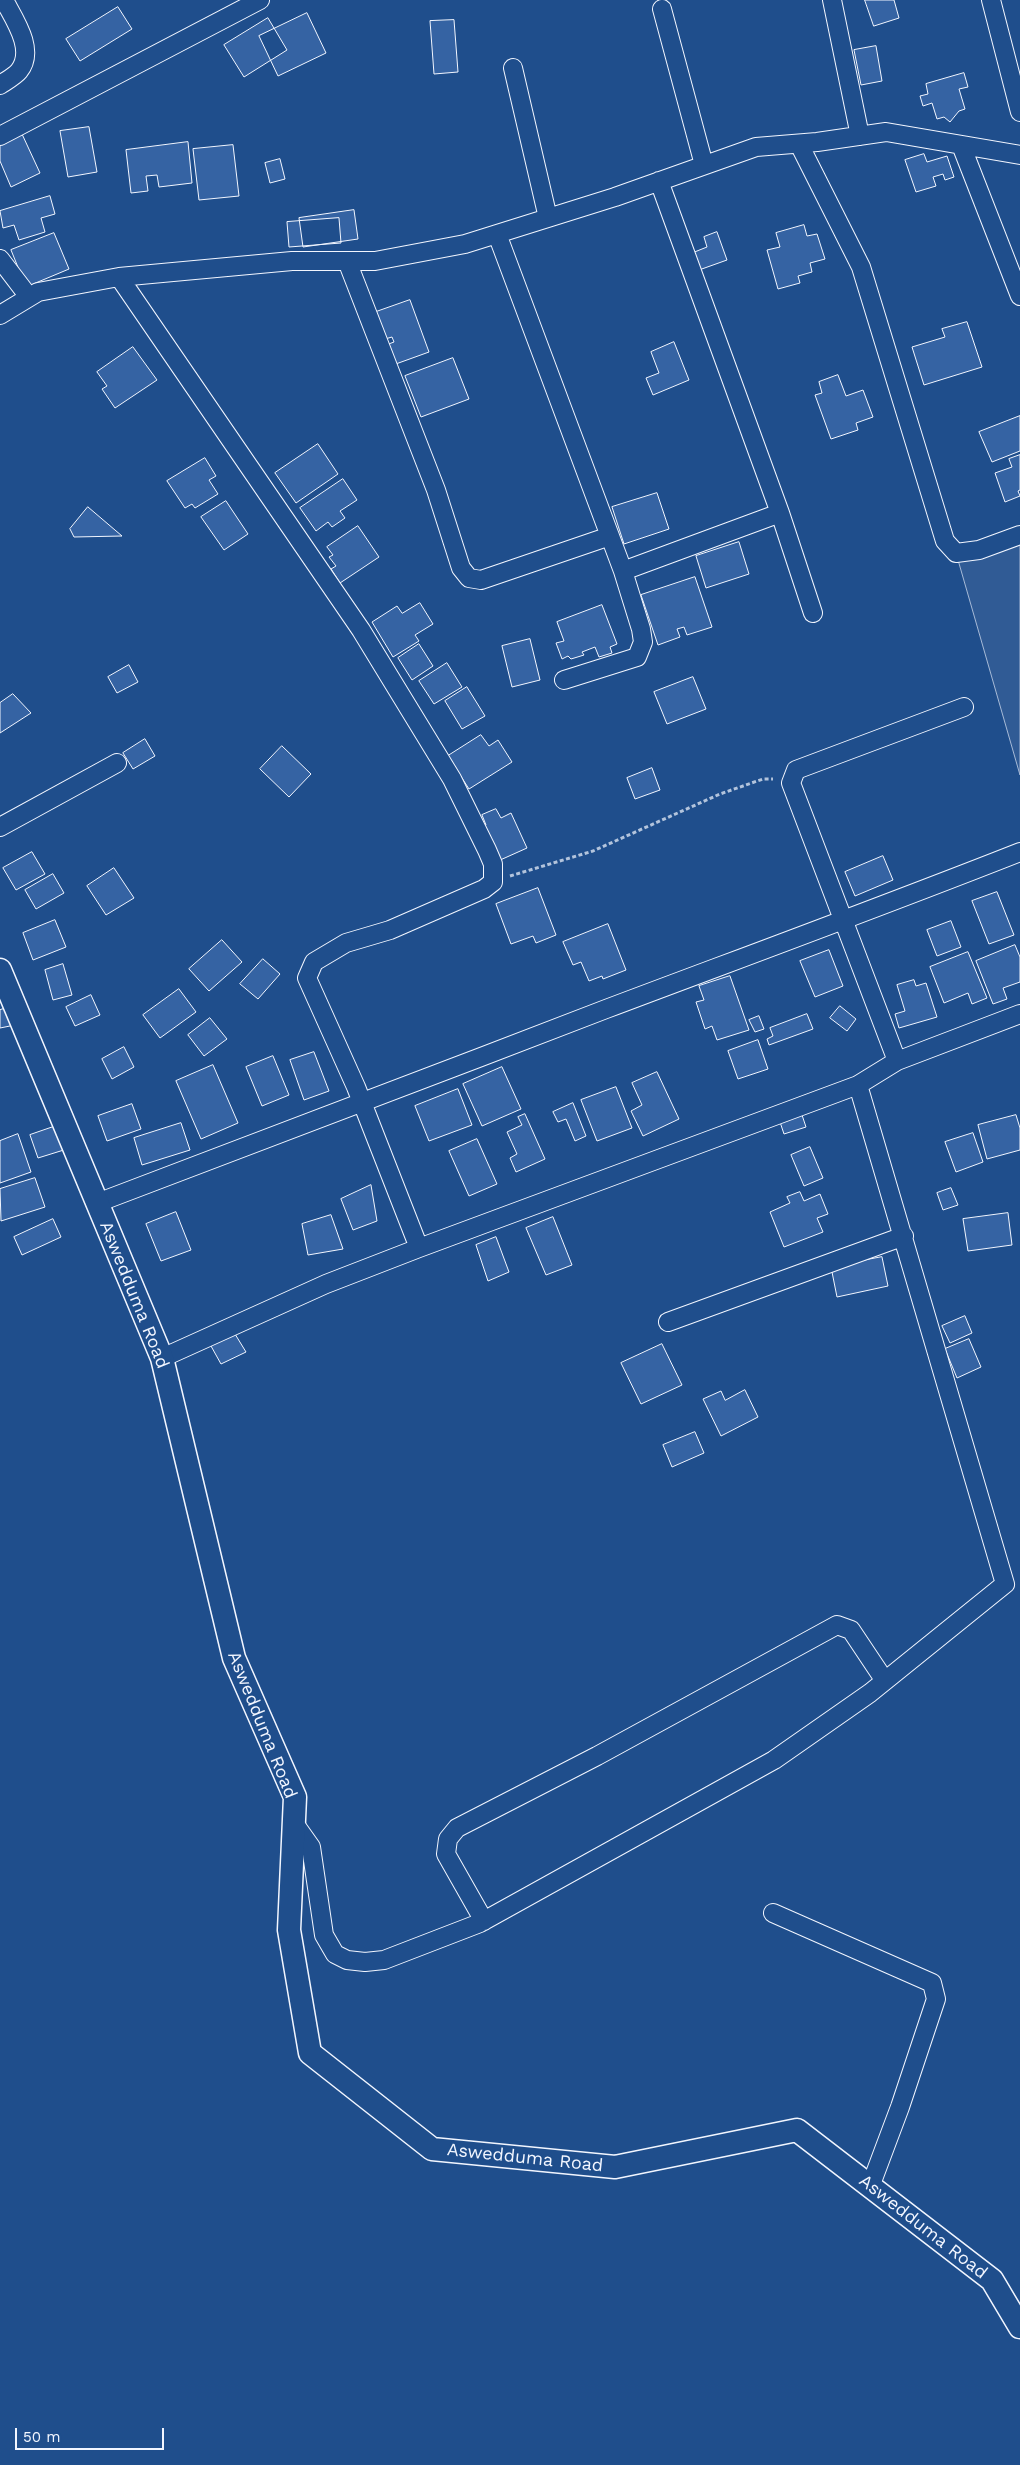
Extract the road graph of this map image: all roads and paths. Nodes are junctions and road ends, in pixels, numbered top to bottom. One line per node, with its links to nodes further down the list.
1 (4, 0): 7 (street)
2 (260, 0): 9 (street)
3 (832, 0): 10 (street)
4 (991, 0): 8 (street)
5 (662, 9): 14 (street)
6 (513, 68): 16 (street)
7 (0, 85)
8 (1020, 112)
9 (0, 136)
10 (860, 136): 11 (street); 12 (street)
11 (799, 144): 14 (street); 26 (street)
12 (962, 145): 13 (street); 21 (street)
13 (1015, 151)
14 (704, 165): 15 (street)
15 (659, 181): 16 (street); 24 (street)
16 (548, 218): 17 (street)
17 (497, 234): 19 (street); 25 (street)
18 (0, 259): 22 (street)
19 (347, 261): 20 (street); 25 (street)
20 (119, 278): 22 (street); 35 (street)
21 (1020, 296)
22 (29, 297): 23 (street)
23 (0, 315)
24 (780, 513): 27 (street); 28 (street)
25 (610, 536): 27 (street)
26 (1020, 536)
27 (623, 571): 29 (street)
28 (813, 613)
29 (564, 680)
30 (964, 707): 32 (street)
31 (117, 763): 33 (street)
32 (792, 778): 35 (path); 36 (street)
33 (0, 827)
34 (1020, 852): 36 (street)
35 (493, 882): 41 (street)
36 (844, 921): 39 (street); 41 (street)
37 (0, 970): 46 (street, Aswedduma Road)
38 (1020, 1014): 39 (street)
39 (897, 1062): 40 (street)
40 (858, 1085): 43 (street); 44 (street)
41 (363, 1104): 42 (street); 44 (street)
42 (105, 1200)
43 (904, 1236): 45 (street); 47 (street)
44 (418, 1248): 46 (street)
45 (668, 1322)
46 (162, 1358): 49 (street, Aswedduma Road)
47 (1013, 1580): 48 (street)
48 (885, 1681): 51 (street); 51 (street)
49 (294, 1823): 51 (street); 52 (street, Aswedduma Road)
50 (773, 1913): 52 (street)
51 (484, 1921)
52 (870, 2187): 53 (street, Aswedduma Road)
53 (1020, 2327)

